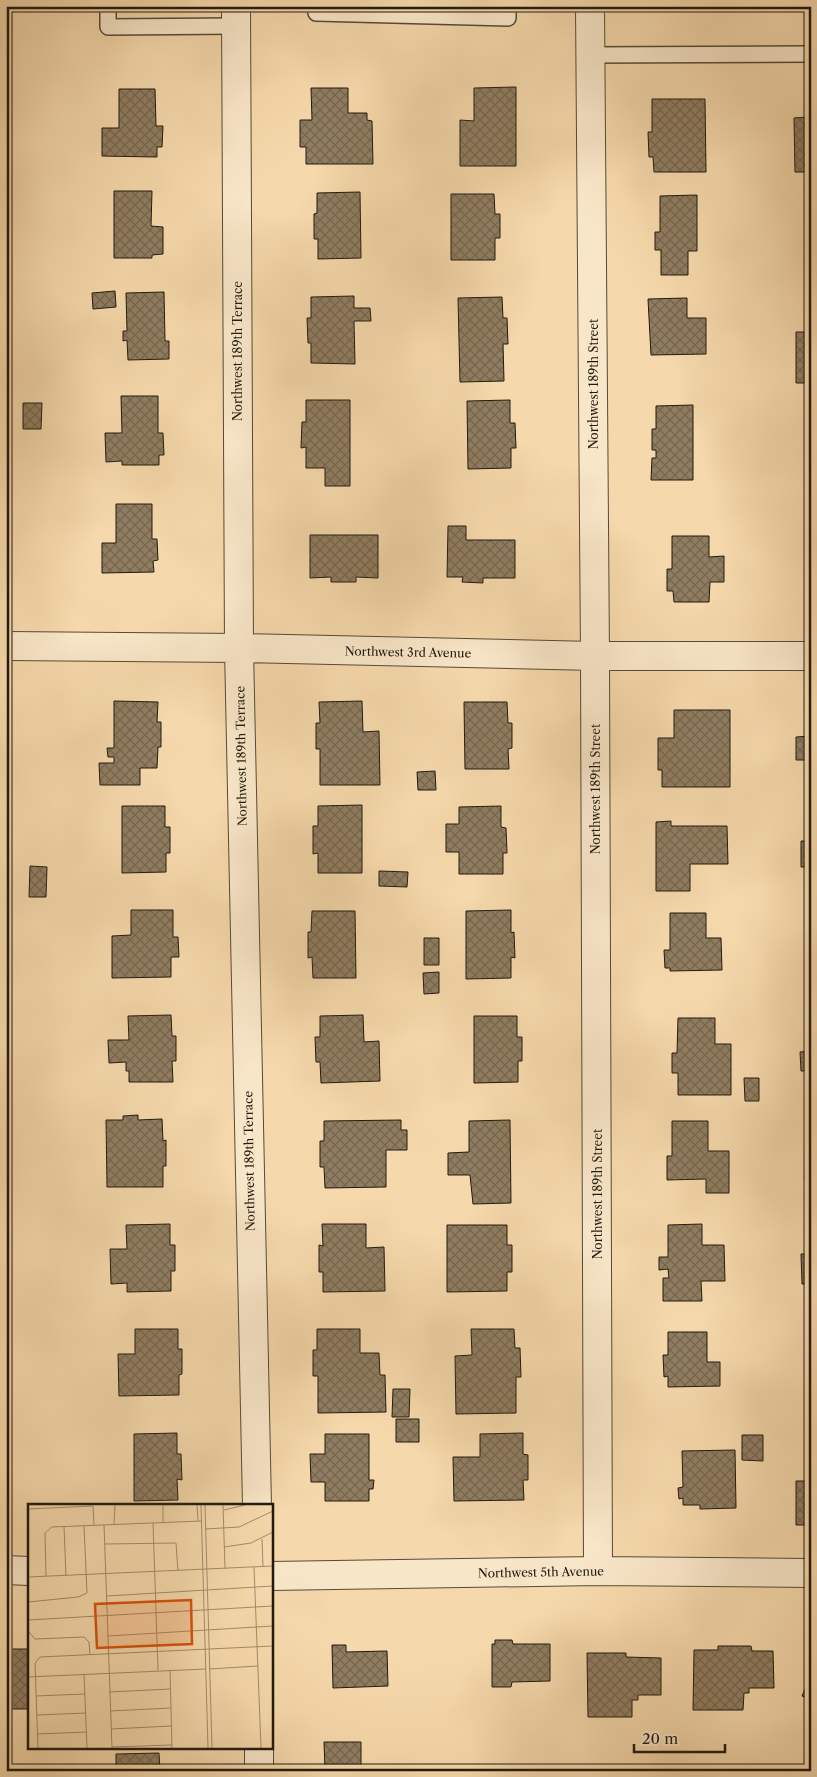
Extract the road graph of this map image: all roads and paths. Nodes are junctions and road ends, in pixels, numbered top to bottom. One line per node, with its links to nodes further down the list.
1 (108, 6): 5 (lane)
2 (316, 6): 3 (lane)
3 (508, 6)
4 (590, 6): 7 (street, Northwest 189th Street)
5 (236, 16): 9 (street, Northwest 189th Terrace)
6 (811, 54): 7 (lane)
7 (590, 55): 10 (street, Northwest 189th Street)
8 (6, 646): 9 (street, Northwest 3rd Avenue)
9 (239, 648): 10 (street, Northwest 3rd Avenue); 12 (street, Northwest 189th Terrace)
10 (595, 656): 11 (street, Northwest 3rd Avenue); 15 (street, Northwest 189th Street)
11 (811, 656)
12 (256, 1504)
13 (6, 1570): 14 (street)
14 (28, 1570)
15 (598, 1571): 16 (street, Northwest 5th Avenue); 17 (street, Northwest 5th Avenue)
16 (811, 1573)
17 (272, 1576)
18 (259, 1750): 19 (street)
19 (259, 1771)

